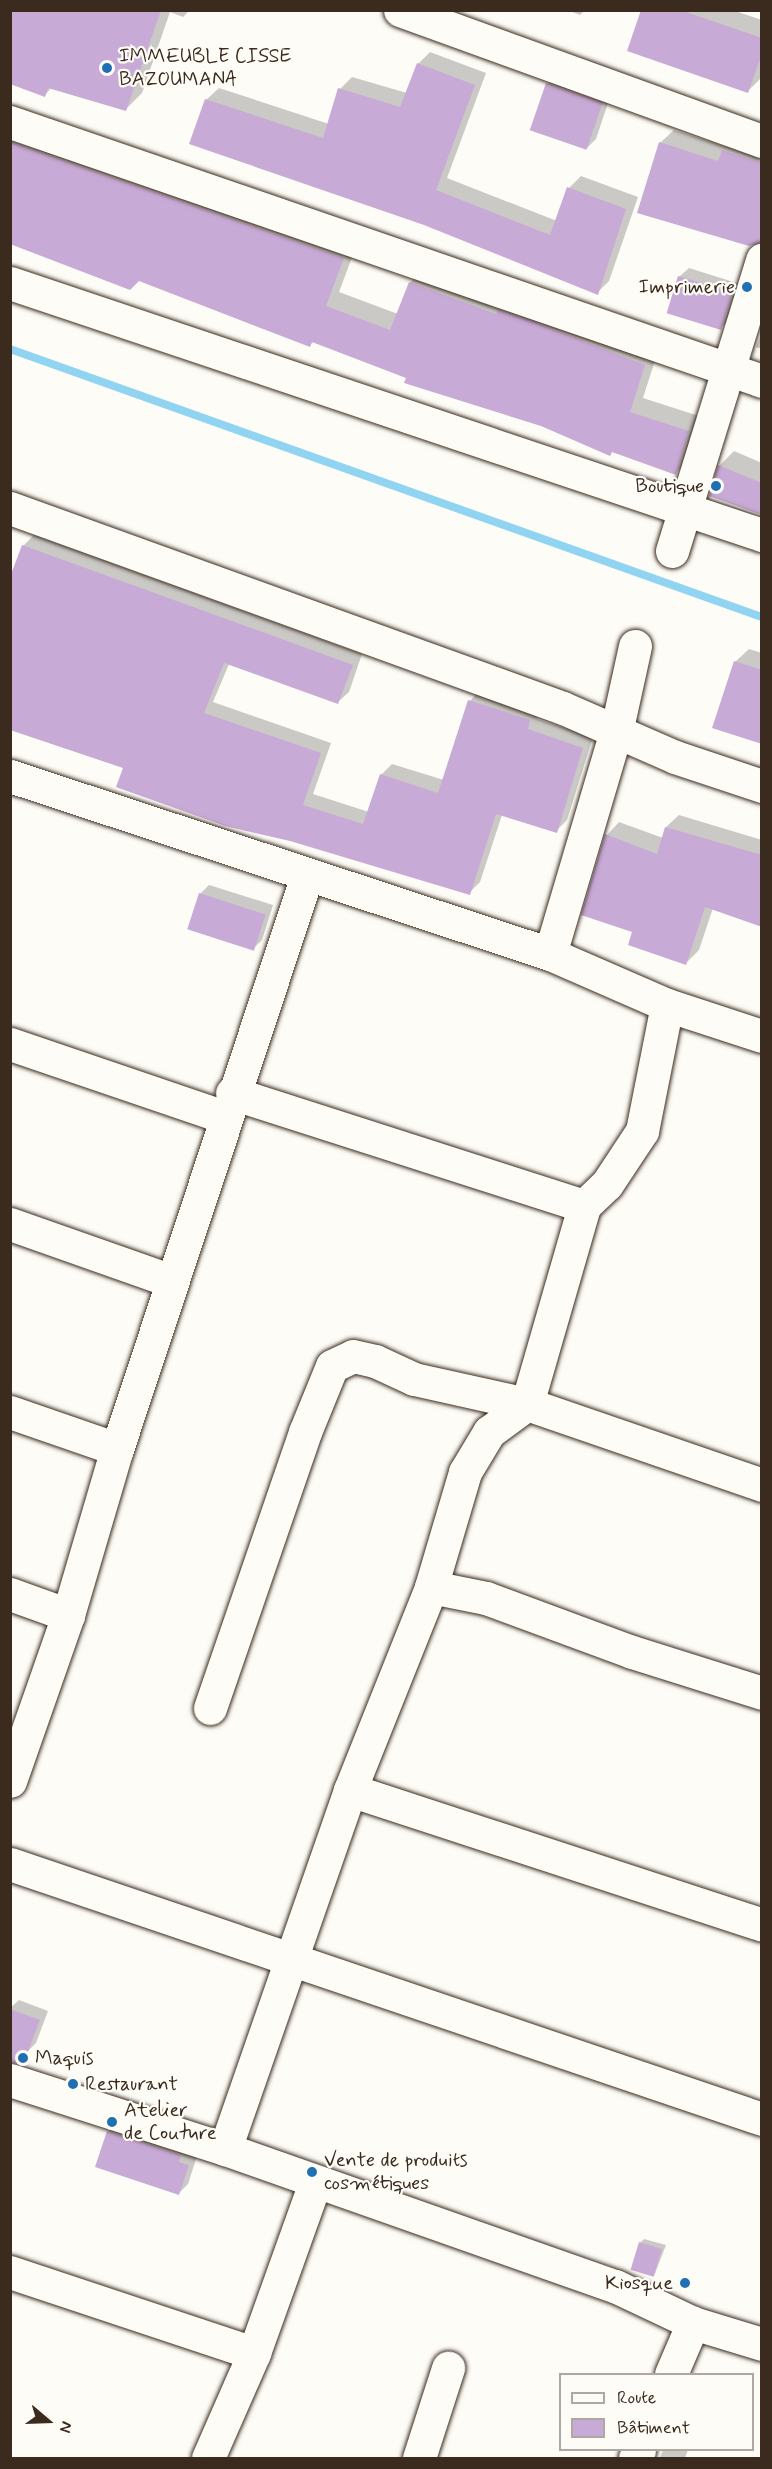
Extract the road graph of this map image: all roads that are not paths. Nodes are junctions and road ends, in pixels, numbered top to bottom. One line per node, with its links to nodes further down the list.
1 (400, 10): 3 (street)
2 (10, 122): 6 (street)
3 (762, 141)
4 (762, 260): 6 (street)
5 (10, 283): 9 (street)
6 (725, 369): 7 (street); 9 (street)
7 (762, 381)
8 (11, 509): 13 (street)
9 (684, 509): 10 (street); 11 (street)
10 (762, 535)
11 (672, 551)
12 (635, 646): 13 (street)
13 (616, 728): 15 (street); 17 (street)
14 (10, 776): 16 (street)
15 (762, 786)
16 (307, 875): 17 (street); 21 (street)
17 (550, 954): 18 (street)
18 (668, 1005): 19 (street); 22 (street)
19 (762, 1036)
20 (10, 1044): 21 (street)
21 (228, 1105): 22 (street); 24 (street)
22 (584, 1206): 25 (street)
23 (10, 1224): 24 (street)
24 (172, 1281): 27 (street)
25 (527, 1404): 28 (street); 29 (street); 33 (street)
26 (10, 1412): 27 (street)
27 (117, 1449): 31 (street)
28 (762, 1485)
29 (431, 1587): 32 (street); 35 (street)
30 (10, 1594): 31 (street)
31 (68, 1615): 34 (street)
32 (762, 1693)
33 (210, 1708)
34 (11, 1778)
35 (350, 1790): 37 (street); 38 (street)
36 (10, 1864): 38 (street)
37 (761, 1923)
38 (292, 1959): 40 (street); 41 (street)
39 (10, 2080): 41 (street)
40 (762, 2119)
41 (225, 2149): 42 (street)
42 (315, 2183): 44 (street); 46 (street)
43 (10, 2272): 46 (street)
44 (693, 2323): 45 (street); 48 (street)
45 (762, 2344)
46 (254, 2353): 49 (street)
47 (448, 2368): 50 (street)
48 (671, 2373)
49 (208, 2458)
50 (419, 2458)

